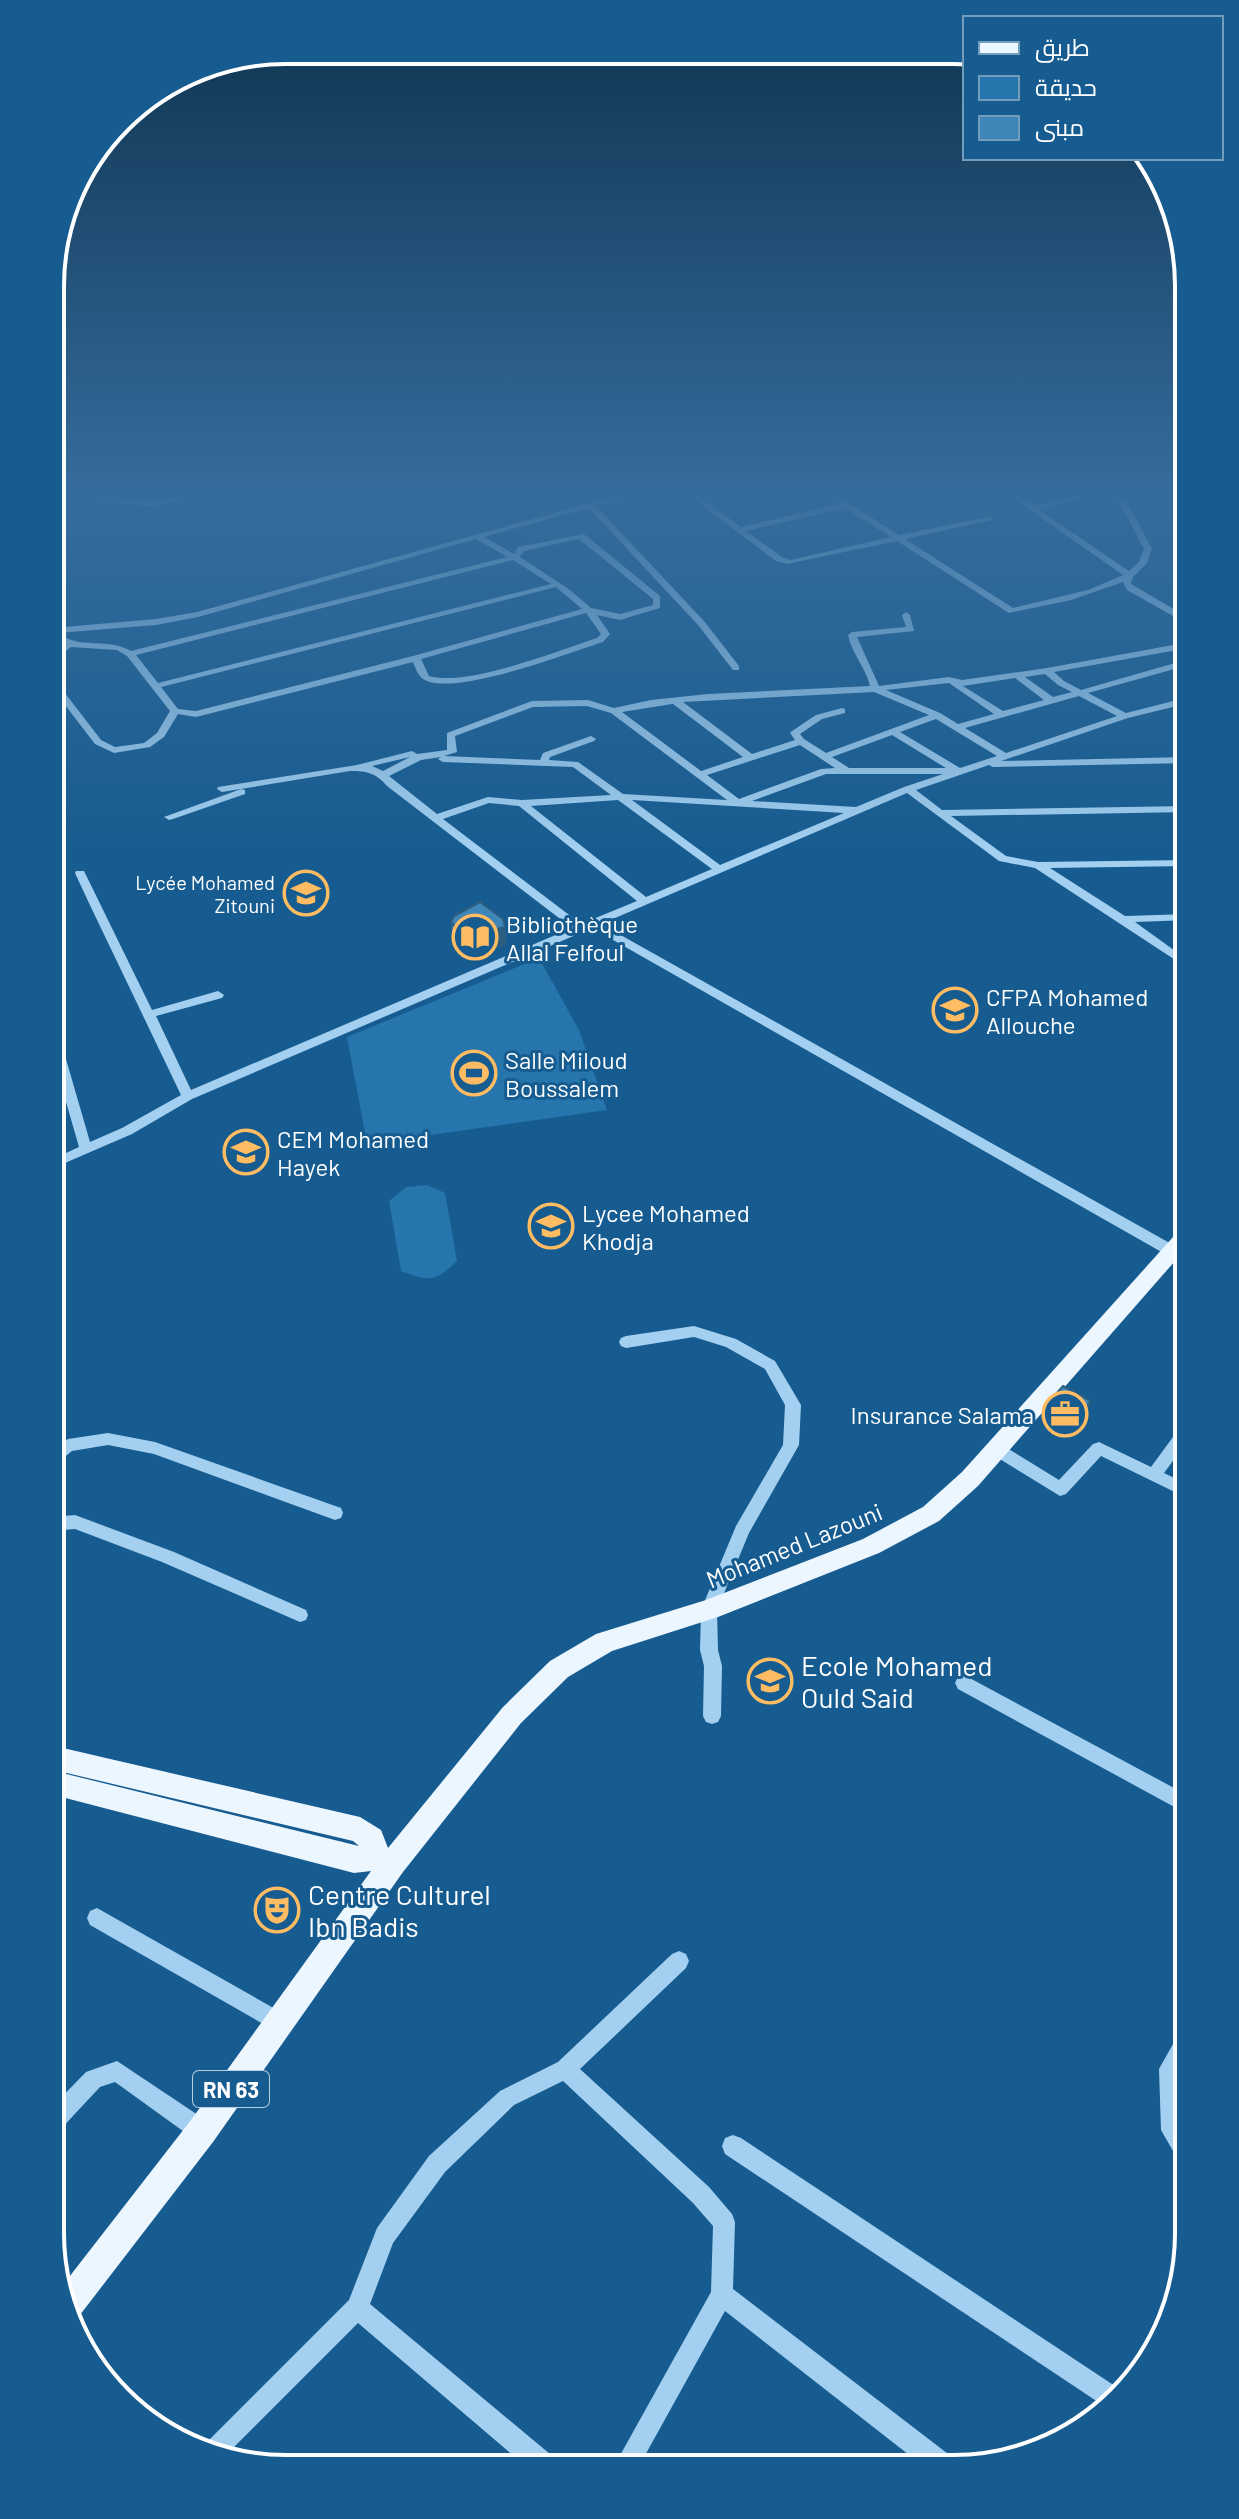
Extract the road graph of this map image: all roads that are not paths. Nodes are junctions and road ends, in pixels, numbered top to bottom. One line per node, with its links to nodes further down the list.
1 (198, 614): 10 (street)
2 (291, 614): 15 (street)
3 (442, 614): 22 (street)
4 (575, 614): 16 (street)
5 (591, 614): 16 (street)
6 (604, 614): 7 (street)
7 (632, 614)
8 (692, 614): 18 (street)
9 (906, 615): 23 (street)
10 (64, 631)
11 (64, 642): 12 (street)
12 (68, 645): 13 (street); 15 (street)
13 (64, 648)
14 (1175, 648): 19 (street)
15 (130, 654): 22 (street)
16 (416, 658): 29 (street)
17 (1175, 666): 24 (street)
18 (736, 668)
19 (1047, 671): 20 (street); 24 (street)
20 (1016, 675): 21 (street); 26 (street)
21 (949, 680): 23 (street); 33 (street)
22 (156, 686): 29 (street)
23 (875, 689): 27 (street); 32 (street)
24 (1079, 693): 26 (street); 34 (street)
25 (64, 698): 29 (street)
26 (1052, 701): 33 (street)
27 (676, 702): 30 (street); 43 (street)
28 (1175, 704): 34 (street)
29 (175, 711)
30 (614, 711): 39 (street); 50 (street)
31 (842, 711): 38 (street)
32 (937, 715): 35 (street); 36 (street)
33 (1002, 715): 35 (street)
34 (1125, 716): 41 (street)
35 (958, 727): 41 (street)
36 (895, 733): 40 (street); 49 (street)
37 (591, 739): 45 (street)
38 (801, 741): 40 (street); 43 (street)
39 (452, 752): 42 (street); 47 (street)
40 (826, 756): 48 (street)
41 (1004, 756): 46 (street)
42 (418, 757): 45 (street); 51 (street)
43 (751, 758): 50 (street)
44 (1175, 760): 46 (street)
45 (543, 764): 55 (street)
46 (977, 764): 49 (street)
47 (350, 768): 51 (street); 52 (street)
48 (845, 771): 49 (street); 57 (street)
49 (958, 771): 54 (street)
50 (701, 774): 57 (street)
51 (383, 775): 62 (street)
52 (263, 782): 53 (street); 61 (street)
53 (222, 789)
54 (908, 789): 59 (street); 60 (street)
55 (621, 797): 56 (street); 57 (street); 65 (street)
56 (522, 803): 62 (street); 67 (street)
57 (738, 803): 59 (street)
58 (1175, 809): 60 (street)
59 (858, 810): 65 (street)
60 (940, 813): 64 (street)
61 (169, 817)
62 (437, 818): 70 (street)
63 (1175, 863): 64 (street)
64 (1038, 865): 69 (street)
65 (719, 869): 67 (street)
66 (80, 873): 73 (street)
67 (644, 901): 70 (street)
68 (1175, 917): 69 (street)
69 (1123, 919): 71 (street)
70 (585, 926): 75 (street); 79 (street)
71 (1175, 956)
72 (218, 995): 73 (street)
73 (150, 1014): 75 (street)
74 (64, 1073): 76 (street)
75 (188, 1096): 76 (street)
76 (86, 1150): 77 (street)
77 (64, 1159)
78 (1175, 1245): 79 (main road, Mohamed Lazouni)
79 (1170, 1250): 83 (main road, Mohamed Lazouni)
80 (626, 1342): 88 (street)
81 (1175, 1446): 84 (street)
82 (64, 1448): 86 (street)
83 (996, 1449): 84 (street); 88 (main road, Mohamed Lazouni)
84 (1155, 1474): 85 (street)
85 (1175, 1485)
86 (335, 1513)
87 (64, 1523): 89 (street)
88 (709, 1610): 91 (street); 95 (main road, Mohamed Lazouni)
89 (300, 1615)
90 (964, 1683): 94 (street)
91 (712, 1716)
92 (64, 1760): 95 (main road)
93 (64, 1786): 95 (main road)
94 (1175, 1798)
95 (385, 1860): 98 (main road, RN 63)
96 (97, 1918): 98 (street)
97 (679, 1961): 100 (street)
98 (279, 2022): 102 (main road, RN 63)
99 (1175, 2059): 103 (street)
100 (565, 2069): 105 (street); 107 (street)
101 (64, 2104): 102 (street)
102 (202, 2131): 106 (main road, RN 63)
103 (1175, 2135)
104 (733, 2146): 108 (street)
105 (722, 2294): 111 (street); 112 (street)
106 (74, 2298)
107 (357, 2308): 109 (street); 110 (street)
108 (1106, 2394)
109 (220, 2444)
110 (532, 2455)
111 (632, 2455)
112 (929, 2455)

